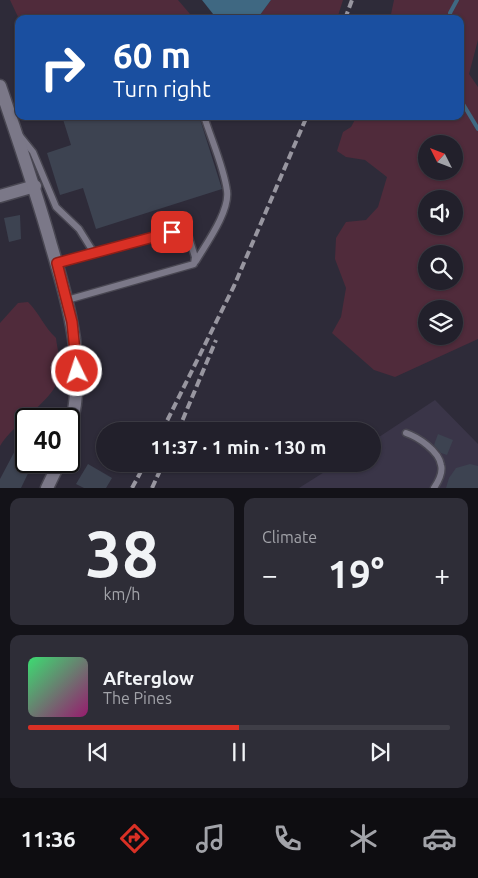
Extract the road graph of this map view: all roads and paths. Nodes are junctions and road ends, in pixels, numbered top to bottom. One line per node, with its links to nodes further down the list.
1 (0, 86): 3 (street)
2 (205, 120): 7 (lane)
3 (17, 133): 4 (street); 6 (lane)
4 (35, 186): 5 (street); 8 (street)
5 (0, 196)
6 (94, 253): 7 (lane); 8 (lane)
7 (196, 260): 9 (lane)
8 (57, 263): 9 (street)
9 (67, 300): 10 (street)
10 (74, 408)
11 (406, 433): 14 (lane)
12 (54, 473): 13 (street)
13 (47, 488)
14 (434, 488)

